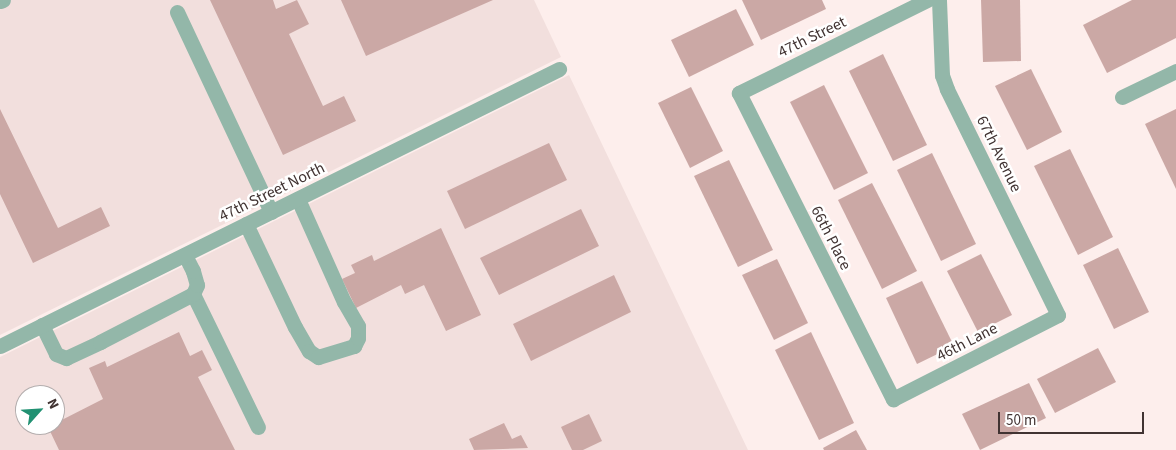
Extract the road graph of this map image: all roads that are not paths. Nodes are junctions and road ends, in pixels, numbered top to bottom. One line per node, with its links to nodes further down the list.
1 (927, 0): 6 (street, 47th Street)
2 (939, 0): 13 (street, 67th Avenue)
3 (177, 12): 9 (street)
4 (559, 69): 8 (street, 47th Street North)
5 (1176, 71): 7 (street)
6 (739, 93): 16 (street, 66th Place)
7 (1122, 97)
8 (298, 199): 9 (street, 47th Street North); 10 (street)
9 (271, 212): 10 (street, 47th Street North)
10 (246, 224): 11 (street, 47th Street North)
11 (185, 255): 12 (street); 14 (street, 47th Street North)
12 (193, 294): 14 (street); 17 (street)
13 (1058, 316): 16 (street, 46th Lane)
14 (42, 325): 15 (street, 47th Street North)
15 (0, 346)
16 (893, 399)
17 (258, 427)

